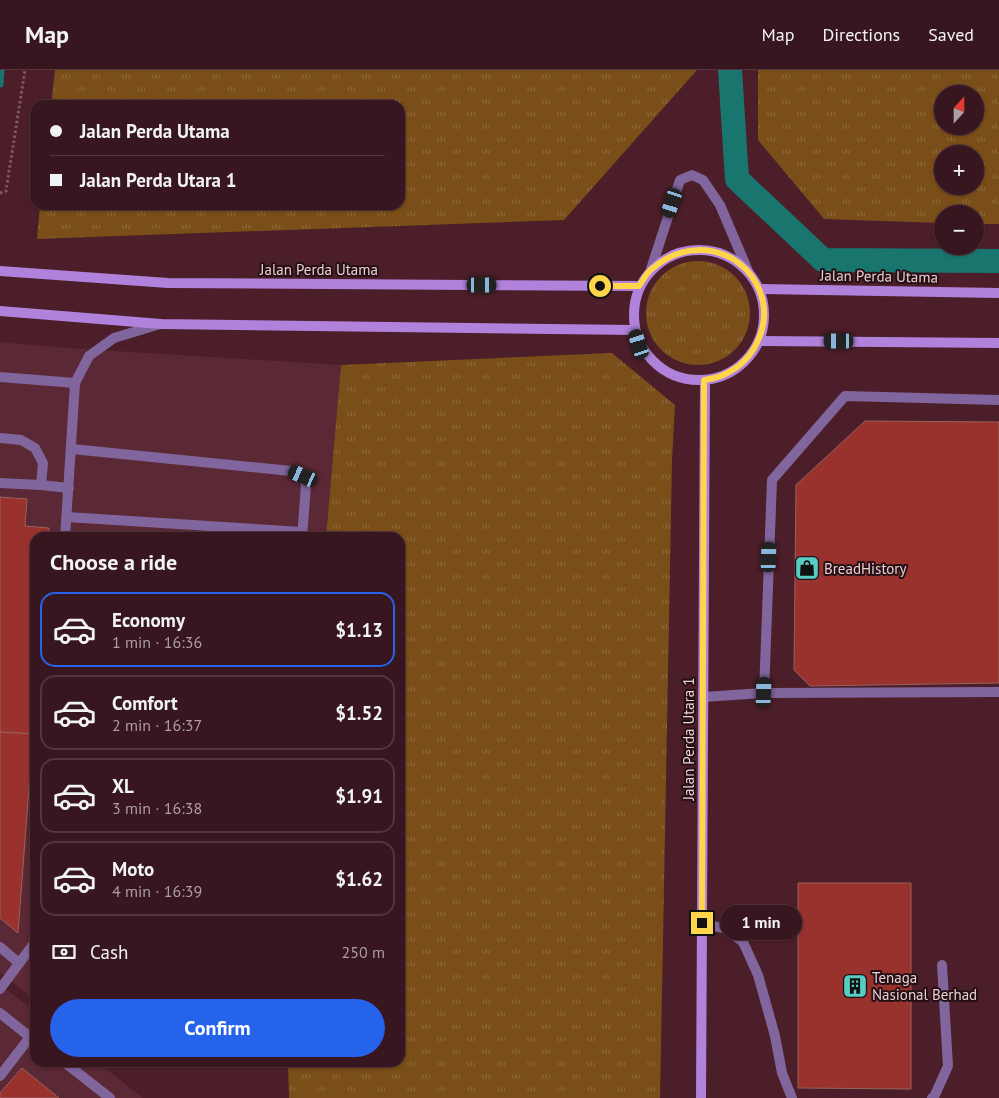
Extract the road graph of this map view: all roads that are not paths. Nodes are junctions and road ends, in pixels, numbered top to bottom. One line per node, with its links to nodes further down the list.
1 (651, 269): 3 (street); 3 (street); 4 (street)
2 (0, 271): 4 (street, Jalan Perda Utama)
3 (748, 271): 5 (street)
4 (639, 286): 9 (street)
5 (759, 289): 6 (street, Jalan Perda Utama); 10 (street)
6 (999, 293)
7 (0, 311): 8 (street)
8 (161, 324): 9 (street); 14 (street)
9 (635, 330): 13 (street)
10 (759, 340): 11 (street); 13 (street)
11 (999, 343)
12 (0, 377): 14 (street)
13 (704, 380): 27 (street, Jalan Perda Utara 1)
14 (75, 383): 17 (street)
15 (999, 400): 25 (street)
16 (0, 438): 19 (street)
17 (72, 448): 20 (street); 24 (street)
18 (0, 483): 19 (street)
19 (41, 485): 20 (street)
20 (69, 488): 21 (street)
21 (67, 517): 22 (street); 23 (street)
22 (66, 532)
23 (263, 532)
24 (302, 532)
25 (764, 692): 26 (street); 27 (street)
26 (999, 692)
27 (703, 697): 28 (street, Jalan Perda Utara 1)
28 (702, 923): 40 (street, Jalan Perda Utara 1); 41 (street)
29 (0, 947): 31 (street)
30 (30, 949): 31 (street)
31 (19, 963): 33 (street)
32 (942, 964): 42 (street)
33 (0, 989)
34 (0, 1013): 35 (street)
35 (30, 1037)
36 (30, 1042): 38 (street)
37 (70, 1067): 39 (street)
38 (0, 1076)
39 (110, 1098)
40 (701, 1098)
41 (792, 1098)
42 (932, 1098)

